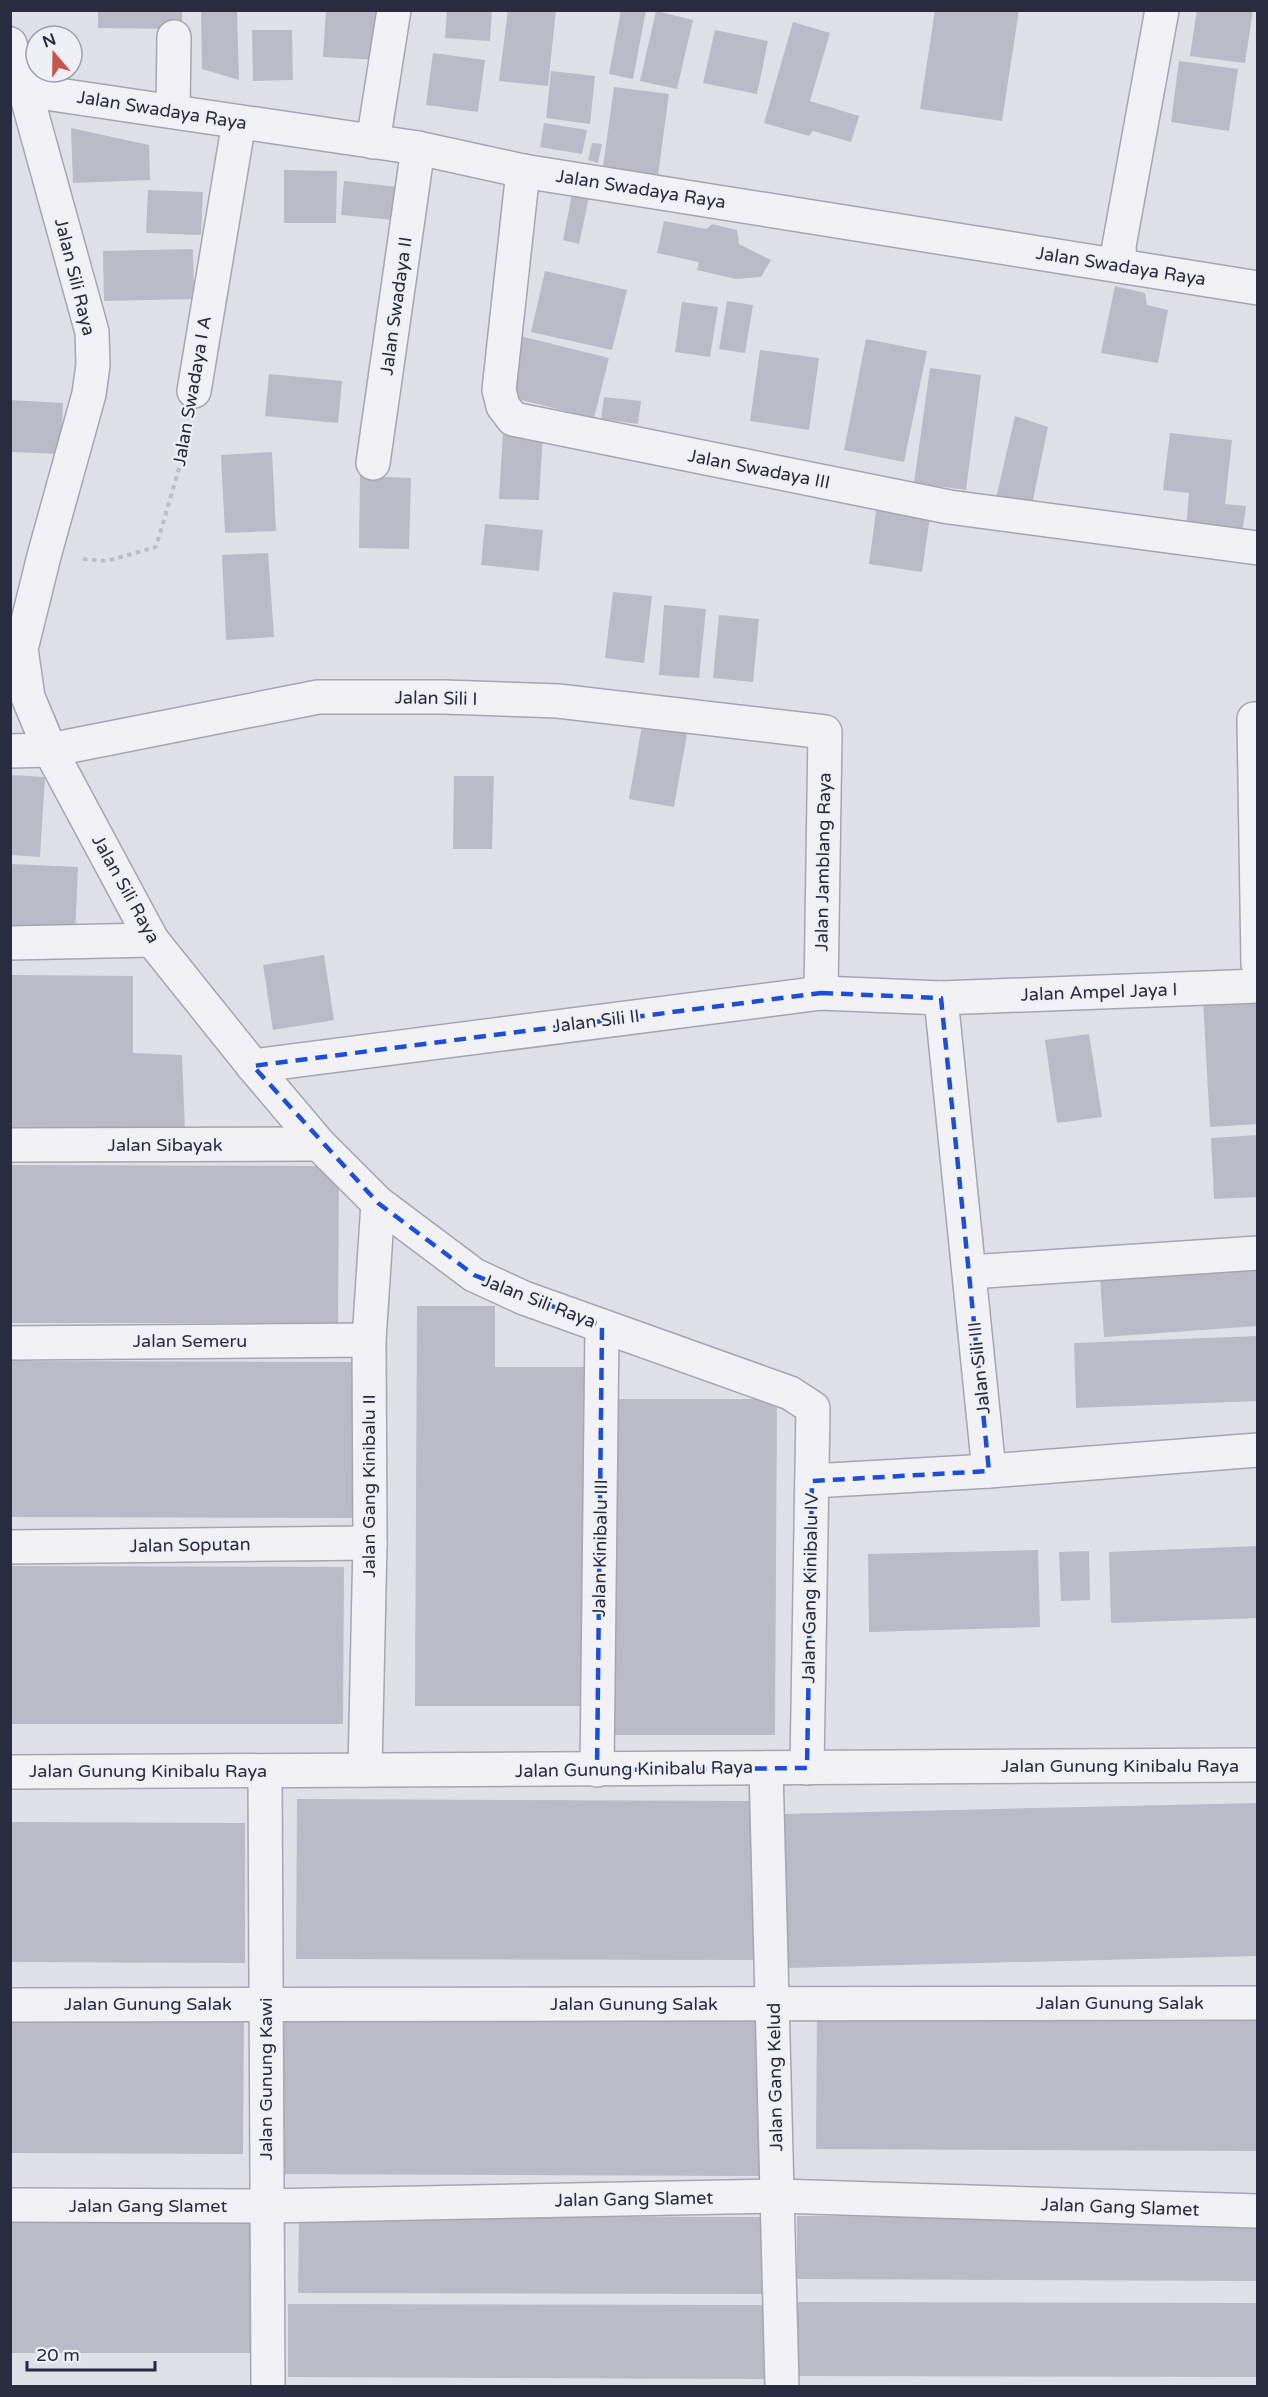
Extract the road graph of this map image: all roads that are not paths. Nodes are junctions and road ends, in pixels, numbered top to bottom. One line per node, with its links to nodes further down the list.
1 (394, 10): 8 (street)
2 (1162, 10): 11 (street)
3 (174, 37): 6 (street)
4 (10, 44): 5 (street, Jalan Sili Raya)
5 (25, 90): 6 (street, Jalan Swadaya Raya); 16 (street, Jalan Sili Raya)
6 (173, 111): 7 (street, Jalan Swadaya Raya)
7 (239, 122): 8 (street, Jalan Swadaya Raya); 13 (street, Jalan Swadaya I A)
8 (373, 141): 9 (street, Jalan Swadaya Raya)
9 (418, 148): 10 (street, Jalan Swadaya Raya); 14 (street, Jalan Swadaya II)
10 (523, 171): 11 (street, Jalan Swadaya Raya); 15 (street, Jalan Swadaya III)
11 (1120, 265): 12 (street, Jalan Swadaya Raya)
12 (1257, 288)
13 (194, 391)
14 (373, 463)
15 (1257, 548)
16 (20, 608): 19 (street, Jalan Sili Raya)
17 (1254, 718): 23 (street)
18 (825, 732): 19 (street, Jalan Sili I); 25 (street, Jalan Jamblang Raya)
19 (50, 750): 20 (street, Jalan Sili I); 21 (street, Jalan Sili Raya)
20 (10, 751)
21 (152, 939): 22 (street); 27 (street, Jalan Sili Raya)
22 (10, 943)
23 (1257, 964)
24 (1257, 986): 26 (street, Jalan Ampel Jaya I)
25 (821, 993): 26 (street, Jalan Sili II); 27 (street, Jalan Sili II)
26 (941, 998): 32 (street, Jalan Sili III)
27 (253, 1066): 28 (street, Jalan Sili Raya)
28 (319, 1144): 29 (street, Jalan Sibayak); 30 (street, Jalan Sili Raya)
29 (10, 1145)
30 (378, 1203): 33 (street, Jalan Sili Raya); 34 (street, Jalan Gang Kinibalu II)
31 (1257, 1253): 32 (street)
32 (970, 1272): 38 (street, Jalan Sili III)
33 (602, 1326): 36 (street, Jalan Sili Raya); 46 (street, Jalan Kinibalu III)
34 (369, 1340): 35 (street, Jalan Semeru); 40 (street, Jalan Gang Kinibalu II)
35 (10, 1342)
36 (813, 1408): 39 (street, Jalan Gang Kinibalu IV)
37 (1257, 1450): 38 (street)
38 (990, 1471): 39 (street)
39 (812, 1481): 44 (street, Jalan Gang Kinibalu IV)
40 (370, 1543): 41 (street, Jalan Soputan); 45 (street, Jalan Gang Kinibalu II)
41 (10, 1547)
42 (1257, 1765): 44 (street, Jalan Gunung Kinibalu Raya)
43 (766, 1768): 44 (street, Jalan Gunung Kinibalu Raya); 46 (street, Jalan Gunung Kinibalu Raya); 51 (street, Jalan Gang Kelud)
44 (807, 1768)
45 (365, 1770): 46 (street, Jalan Gunung Kinibalu Raya); 47 (street, Jalan Gunung Kinibalu Raya)
46 (597, 1770)
47 (265, 1771): 48 (street, Jalan Gunung Kinibalu Raya); 50 (street, Jalan Gunung Kawi)
48 (10, 1772)
49 (1257, 2003): 51 (street, Jalan Gunung Salak)
50 (266, 2004): 51 (street, Jalan Gunung Salak); 52 (street, Jalan Gunung Salak); 55 (street, Jalan Gunung Kawi)
51 (773, 2004): 53 (street, Jalan Gang Kelud)
52 (10, 2005)
53 (778, 2196): 55 (street, Jalan Gang Slamet); 56 (street, Jalan Gang Slamet); 58 (street, Jalan Gang Kelud)
54 (10, 2205): 55 (street, Jalan Gang Slamet)
55 (267, 2206): 57 (street, Jalan Gunung Kawi)
56 (1257, 2211)
57 (268, 2386)
58 (782, 2386)

